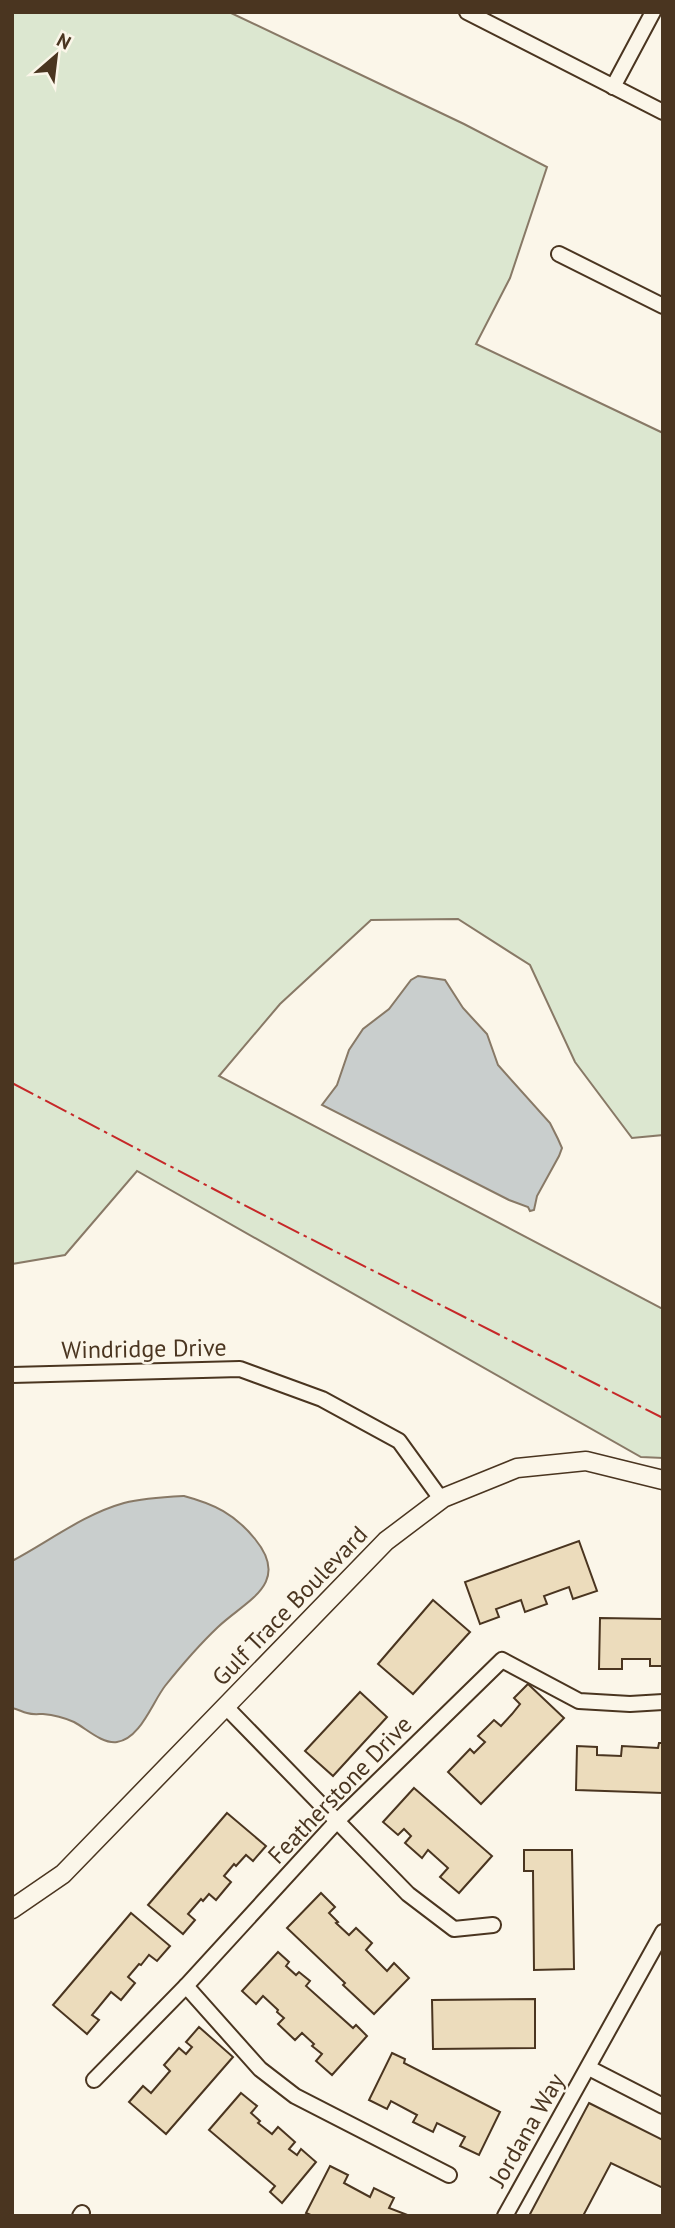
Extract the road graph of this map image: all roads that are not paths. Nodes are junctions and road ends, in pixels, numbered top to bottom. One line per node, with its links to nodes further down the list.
1 (467, 12): 3 (street)
2 (653, 12): 3 (street)
3 (613, 87): 4 (street)
4 (663, 112)
5 (559, 254): 6 (street)
6 (663, 306)
7 (12, 1375): 9 (street, Windridge Drive)
8 (663, 1480): 9 (street, Gulf Trace Boulevard)
9 (441, 1499): 11 (street, Gulf Trace Boulevard)
10 (663, 1702): 12 (street, Featherstone Drive)
11 (226, 1707): 12 (street); 13 (street, Gulf Trace Boulevard)
12 (337, 1821): 14 (street); 16 (street, Featherstone Drive)
13 (12, 1909)
14 (493, 1925)
15 (663, 1932): 17 (street, Jordana Way)
16 (186, 1986): 18 (street, Featherstone Drive); 20 (street)
17 (589, 2068): 19 (street, Jordana Way); 21 (street, Jordana Way)
18 (94, 2080)
19 (663, 2106)
20 (449, 2175)
21 (505, 2216)

